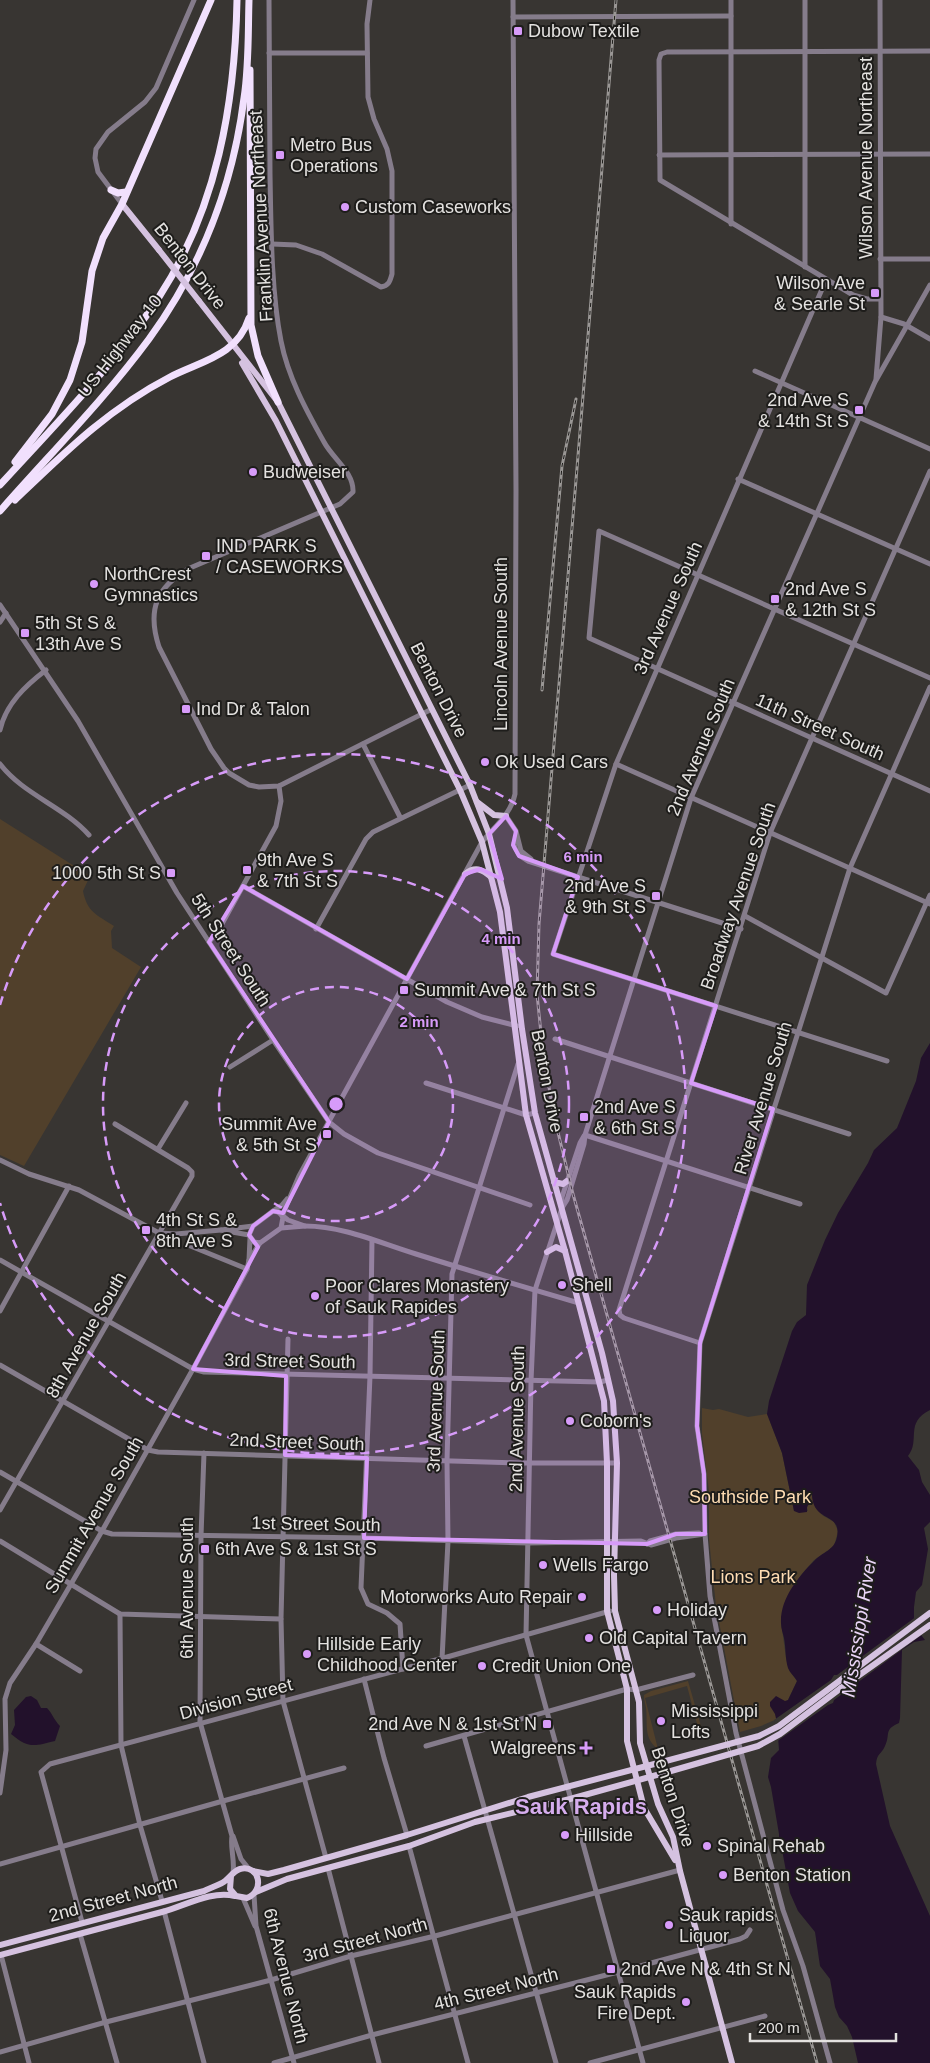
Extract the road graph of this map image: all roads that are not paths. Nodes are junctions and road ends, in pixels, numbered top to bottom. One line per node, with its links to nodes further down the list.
1 (194, 0): 25 (street)
2 (211, 0): 26 (highway)
3 (237, 0): 50 (highway)
4 (249, 0): 11 (highway, US Highway 10)
5 (269, 0): 19 (street, Franklin Avenue Northeast)
6 (370, 0): 18 (street)
7 (513, 0): 13 (street, Lincoln Avenue South)
8 (731, 0): 12 (street)
9 (805, 0): 16 (street)
10 (880, 0): 17 (street, Wilson Avenue Northeast)
11 (249, 15): 36 (highway); 52 (highway, US Highway 10)
12 (731, 16): 13 (street); 15 (street)
13 (514, 17): 82 (street, Lincoln Avenue South)
14 (930, 51): 17 (street)
15 (732, 52): 16 (street); 22 (street); 23 (street)
16 (805, 52): 17 (street); 24 (street)
17 (879, 52): 20 (street, Wilson Avenue Northeast)
18 (367, 53): 19 (street); 29 (street)
19 (269, 54): 29 (street, Franklin Avenue Northeast)
20 (879, 154): 21 (street); 24 (street); 30 (street, Wilson Avenue Northeast)
21 (930, 154)
22 (659, 155): 23 (street); 28 (street)
23 (732, 156): 24 (street); 28 (street)
24 (805, 156): 32 (street)
25 (111, 190): 26 (highway); 27 (street)
26 (126, 192): 27 (highway)
27 (122, 204): 40 (main road, Benton Drive, bridge); 49 (highway)
28 (731, 224): 32 (street)
29 (272, 244): 51 (street, Franklin Avenue Northeast)
30 (880, 259): 31 (street); 35 (street, Wilson Avenue Northeast)
31 (930, 259)
32 (804, 267): 33 (street)
33 (826, 280): 35 (street); 43 (street, 3rd Avenue South)
34 (930, 285): 38 (street, 2nd Avenue South)
35 (880, 299): 37 (street, Wilson Avenue Northeast)
36 (251, 306): 40 (highway); 44 (highway)
37 (881, 317): 38 (street); 42 (street, 2nd Avenue South)
38 (908, 326): 39 (street); 42 (street, 2nd Avenue South)
39 (930, 339)
40 (233, 346): 44 (main road, Benton Drive); 52 (highway); 53 (main road, Benton Drive)
41 (756, 371): 43 (street)
42 (875, 382): 45 (street, 2nd Avenue South)
43 (780, 384): 45 (street); 48 (street, 3rd Avenue South)
44 (278, 402): 51 (main road, Benton Drive)
45 (860, 418): 46 (street); 54 (street, 2nd Avenue South)
46 (930, 449)
47 (930, 472): 55 (street, Broadway Avenue South)
48 (738, 479): 54 (street); 57 (street, 3rd Avenue South)
49 (0, 481)
50 (0, 485)
51 (331, 508): 53 (street, Franklin Avenue Northeast); 68 (main road, Benton Drive)
52 (0, 513)
53 (321, 513): 69 (main road, Benton Drive); 77 (street, Franklin Avenue Northeast)
54 (816, 514): 55 (street); 59 (street, 2nd Avenue South)
55 (896, 549): 56 (street); 62 (street, Broadway Avenue South)
56 (930, 564)
57 (698, 574): 59 (street); 63 (street, 3rd Avenue South); 63 (street, 11th Street South)
58 (0, 605): 60 (street, 5th Street South)
59 (775, 609): 62 (street); 67 (street, 2nd Avenue South)
60 (6, 613): 61 (street); 64 (street, 5th Street South)
61 (0, 622)
62 (854, 644): 65 (street); 71 (street, Broadway Avenue South)
63 (656, 669): 67 (street, 11th Street South); 74 (street, 3rd Avenue South)
64 (46, 670): 70 (street); 99 (street, 5th Street South)
65 (930, 678)
66 (930, 687): 75 (street, River Avenue South)
67 (733, 704): 71 (street, 11th Street South); 80 (street, 2nd Avenue South)
68 (432, 710): 69 (street); 76 (main road, Benton Drive)
69 (423, 715): 72 (street); 78 (main road, Benton Drive)
70 (0, 730)
71 (812, 738): 75 (street, 11th Street South); 84 (street, Broadway Avenue South)
72 (362, 744): 77 (street); 83 (street)
73 (0, 764): 86 (street)
74 (616, 764): 80 (street); 91 (street, 3rd Avenue South)
75 (891, 773): 79 (street, 11th Street South); 88 (street, River Avenue South)
76 (470, 785): 78 (street); 81 (main road, Benton Drive)
77 (280, 786): 92 (street)
78 (460, 790): 83 (street); 87 (main road, Benton Drive)
79 (930, 791)
80 (691, 798): 84 (street); 94 (street, 2nd Avenue South)
81 (476, 800): 82 (main road); 85 (main road, Benton Drive)
82 (506, 816): 85 (street, Lincoln Avenue South); 91 (street)
83 (400, 817): 97 (street)
84 (770, 833): 88 (street); 96 (street, Broadway Avenue South)
85 (489, 834): 87 (street, Lincoln Avenue South); 105 (main road, Benton Drive)
86 (89, 835)
87 (482, 842): 89 (street, Summit Avenue South); 90 (main road, Benton Drive)
88 (850, 868): 95 (street); 100 (street, River Avenue South)
89 (465, 874): 90 (main road); 101 (street, Summit Avenue South)
90 (491, 877): 104 (main road, Benton Drive)
91 (578, 877): 94 (street); 102 (street, 3rd Avenue South)
92 (243, 886): 97 (street); 99 (street)
93 (930, 895): 95 (street)
94 (659, 902): 98 (street); 102 (street, 2nd Avenue South)
95 (928, 903): 100 (street)
96 (745, 916): 98 (street, Broadway Avenue South); 100 (street)
97 (316, 929): 101 (street)
98 (741, 929): 103 (street, Broadway Avenue South)
99 (209, 942): 108 (street, 5th Street South)
100 (821, 957): 106 (street, River Avenue South)
101 (407, 979): 104 (street); 120 (street, Summit Avenue South)
102 (634, 980): 103 (street); 109 (street, 2nd Avenue South)
103 (716, 1006): 106 (street); 114 (street, Broadway Avenue South)
104 (514, 1026): 105 (street); 111 (main road, Benton Drive)
105 (522, 1027): 118 (main road, Benton Drive)
106 (798, 1032): 110 (street); 117 (street, River Avenue South)
107 (555, 1039): 109 (street)
108 (273, 1040): 112 (street); 120 (street, 5th Street South)
109 (610, 1057): 114 (street); 123 (street, 2nd Avenue South)
110 (887, 1061)
111 (518, 1064): 116 (street, 3rd Avenue South); 119 (main road, Benton Drive)
112 (230, 1067)
113 (426, 1083): 116 (street)
114 (692, 1083): 117 (street); 126 (street, Broadway Avenue South)
115 (186, 1103): 124 (street)
116 (504, 1109): 119 (street); 130 (street, 3rd Avenue South)
117 (774, 1110): 122 (street); 131 (street, River Avenue South)
118 (535, 1113): 119 (street); 128 (main road, Benton Drive)
119 (526, 1115): 138 (main road, Benton Drive)
120 (329, 1122): 130 (street, 5th Street South); 132 (street, Summit Avenue South)
121 (115, 1124): 124 (street)
122 (849, 1134)
123 (585, 1136): 126 (street); 127 (street, 2nd Avenue South); 135 (street, 2nd Avenue South)
124 (158, 1150): 143 (street, 8th Avenue South)
125 (0, 1160): 129 (street)
126 (667, 1161): 131 (street); 160 (street, Broadway Avenue South)
127 (567, 1181): 128 (main road); 135 (street, 2nd Avenue South)
128 (554, 1182): 135 (main road, Benton Drive)
129 (69, 1186): 143 (street); 154 (street)
130 (478, 1186): 134 (street, 5th Street South); 152 (street, 3rd Avenue South)
131 (749, 1188): 133 (street); 160 (street, River Avenue South)
132 (290, 1194): 136 (street, Summit Avenue South); 137 (street, Summit Avenue South)
133 (800, 1204)
134 (530, 1205)
135 (562, 1208): 138 (street, 2nd Avenue South); 166 (main road, Benton Drive)
136 (272, 1211): 137 (street); 139 (street, Summit Avenue South)
137 (283, 1217): 140 (street); 141 (street, Summit Avenue South)
138 (557, 1223): 148 (main road, Benton Drive); 149 (street, 2nd Avenue South)
139 (253, 1226): 142 (street); 144 (street, Summit Avenue South)
140 (305, 1226): 141 (street); 145 (street)
141 (281, 1228): 146 (street, Summit Avenue South)
142 (221, 1230): 143 (street); 144 (street)
143 (160, 1233): 158 (street, 8th Avenue South)
144 (249, 1236): 146 (street); 151 (street, Summit Avenue South)
145 (372, 1240): 152 (street); 164 (street)
146 (260, 1243): 151 (street, Summit Avenue South)
147 (188, 1245): 153 (street)
148 (566, 1251): 149 (main road); 156 (main road, Benton Drive)
149 (548, 1252): 155 (street, 2nd Avenue South)
150 (0, 1260): 154 (street, 3rd Street South)
151 (249, 1260): 153 (street, Summit Avenue South)
152 (455, 1266): 155 (street); 165 (street, 3rd Avenue South)
153 (246, 1269): 162 (street, Summit Avenue South)
154 (21, 1272): 157 (street); 158 (street, 3rd Street South)
155 (535, 1290): 156 (street); 167 (street, 2nd Avenue South)
156 (579, 1303): 168 (main road, Benton Drive)
157 (0, 1311)
158 (110, 1322): 162 (street, 3rd Street South); 169 (street, 8th Avenue South)
159 (288, 1339): 163 (street)
160 (700, 1343): 182 (street, River Avenue South)
161 (0, 1365): 169 (street, 2nd Street South)
162 (193, 1369): 163 (street, 3rd Street South); 170 (street, Summit Avenue South)
163 (286, 1376): 164 (street, 3rd Street South); 172 (street)
164 (370, 1376): 165 (street, 3rd Street South); 173 (street)
165 (449, 1380): 167 (street, 3rd Street South); 174 (street, 3rd Avenue South)
166 (608, 1380): 168 (street, 3rd Street South); 177 (main road, Benton Drive)
167 (531, 1381): 168 (street, 3rd Street South); 175 (street, 2nd Avenue South)
168 (600, 1382): 176 (main road, Benton Drive)
169 (63, 1401): 170 (street, 2nd Street South); 179 (street, 8th Avenue South)
170 (148, 1450): 171 (street, 2nd Street South); 181 (street, Summit Avenue South)
171 (204, 1454): 172 (street, 2nd Street South); 183 (street, 6th Avenue South)
172 (285, 1455): 173 (street, 2nd Street South); 184 (street)
173 (367, 1458): 174 (street, 2nd Street South); 185 (street)
174 (447, 1461): 175 (street, 2nd Street South); 186 (street, 3rd Avenue South)
175 (530, 1463): 176 (street, 2nd Street South); 190 (street, 2nd Avenue South)
176 (607, 1463): 177 (street, 2nd Street South); 188 (main road, Benton Drive)
177 (617, 1463): 189 (main road, Benton Drive)
178 (0, 1472): 179 (street, 1st Street South)
179 (17, 1481): 180 (street, 8th Avenue South); 181 (street, 1st Street South)
180 (0, 1510)
181 (102, 1531): 183 (street, 1st Street South); 191 (street, Summit Avenue South)
182 (705, 1534): 189 (street, 1st Street South); 275 (street, River Avenue South)
183 (200, 1536): 184 (street, 1st Street South); 196 (street, 6th Avenue South)
184 (284, 1537): 185 (street, 1st Street South); 197 (street)
185 (364, 1538): 186 (street, 1st Street South); 202 (street)
186 (448, 1541): 190 (street, 1st Street South); 201 (street, 3rd Avenue South)
187 (0, 1542): 191 (street)
188 (606, 1542): 189 (street, 1st Street South); 190 (street, 1st Street South); 192 (main road, Benton Drive)
189 (615, 1542): 193 (main road, Benton Drive)
190 (528, 1543): 199 (street, 2nd Avenue South)
191 (72, 1584): 194 (street); 200 (street, Summit Avenue South)
192 (607, 1611): 193 (street, Division Street); 199 (street, Division Street); 206 (main road, Benton Drive)
193 (615, 1611): 207 (main road, Benton Drive)
194 (120, 1614): 196 (street); 212 (street)
195 (930, 1614): 214 (main road, bridge)
196 (200, 1616): 197 (street); 210 (street, 6th Avenue South)
197 (281, 1619): 208 (street)
198 (930, 1625): 217 (main road, bridge)
199 (526, 1635): 201 (street, Division Street); 209 (street, 2nd Avenue South)
200 (36, 1644): 203 (street); 221 (street, Summit Avenue South)
201 (442, 1659): 202 (street, Division Street)
202 (403, 1669): 205 (street, Division Street)
203 (80, 1671)
204 (693, 1675): 207 (street)
205 (364, 1679): 208 (street, Division Street); 227 (street)
206 (627, 1689): 207 (street); 209 (street); 216 (main road, Benton Drive)
207 (636, 1690): 214 (main road, Benton Drive)
208 (283, 1701): 210 (street, Division Street); 218 (street)
209 (546, 1712): 211 (street); 220 (street, 2nd Avenue South)
210 (200, 1722): 212 (street, Division Street); 223 (street)
211 (464, 1736): 213 (street); 224 (street)
212 (121, 1745): 226 (street); 229 (street, Division Street)
213 (426, 1746)
214 (647, 1766): 216 (main road); 217 (main road, Benton Drive)
215 (344, 1768): 218 (street)
216 (634, 1770): 219 (main road, Benton Drive); 220 (main road)
217 (652, 1778): 219 (main road); 235 (main road, Benton Drive)
218 (304, 1779): 223 (street); 231 (street)
219 (637, 1781): 222 (main road); 235 (main road, Benton Drive)
220 (567, 1789): 222 (street, 2nd Avenue South); 224 (main road)
221 (0, 1793)
222 (570, 1799): 225 (main road); 237 (street, 2nd Avenue South)
223 (222, 1801): 226 (street); 228 (street)
224 (485, 1810): 225 (street); 227 (main road)
225 (488, 1818): 230 (main road); 242 (street)
226 (140, 1825): 229 (street); 240 (street)
227 (407, 1835): 231 (main road)
228 (232, 1836): 234 (street); 236 (street)
229 (60, 1846): 232 (street); 243 (street)
230 (409, 1846): 233 (main road); 247 (street)
231 (326, 1858): 234 (main road)
232 (0, 1864)
233 (328, 1868): 238 (main road); 251 (street)
234 (251, 1870): 236 (main road); 238 (main road)
235 (680, 1870): 237 (street, 3rd Street North); 249 (main road, Benton Drive)
236 (232, 1875): 239 (main road); 240 (main road, 2nd Street North)
237 (597, 1892): 242 (street, 3rd Street North); 252 (street, 2nd Avenue South)
238 (255, 1893): 239 (main road); 244 (street, 6th Avenue North)
239 (241, 1898): 241 (main road); 244 (street)
240 (162, 1901): 243 (main road, 2nd Street North)
241 (164, 1911): 246 (main road); 255 (street)
242 (515, 1914): 247 (street, 3rd Street North); 254 (street)
243 (82, 1922): 248 (main road, 2nd Street North)
244 (256, 1926): 253 (street, 6th Avenue North)
245 (750, 1930): 249 (street, 4th Street North)
246 (80, 1934): 250 (main road); 258 (street)
247 (435, 1936): 251 (street, 3rd Street North); 256 (street)
248 (0, 1945)
249 (701, 1949): 252 (street, 4th Street North); 259 (main road, Benton Drive)
250 (0, 1955): 261 (street)
251 (351, 1956): 253 (street, 3rd Street North); 260 (street)
252 (618, 1972): 254 (street, 4th Street North); 262 (street, 2nd Avenue South)
253 (271, 1980): 255 (street, 3rd Street North); 264 (street, 6th Avenue North)
254 (536, 1994): 256 (street, 4th Street North); 271 (street)
255 (189, 2000): 258 (street, 3rd Street North); 267 (street)
256 (454, 2014): 260 (street, 4th Street North); 270 (street)
257 (765, 2016): 259 (street)
258 (106, 2022): 261 (street, 3rd Street North); 266 (street)
259 (723, 2027): 262 (street); 274 (main road, Benton Drive)
260 (372, 2035): 264 (street, 4th Street North); 269 (street)
261 (24, 2045): 263 (street, 3rd Street North); 265 (street)
262 (639, 2049): 272 (street); 273 (street, 2nd Avenue South)
263 (0, 2052)
264 (293, 2061): 268 (street, 4th Street North)
265 (29, 2063)
266 (117, 2063)
267 (204, 2063)
268 (274, 2063)
269 (379, 2063)
270 (468, 2063)
271 (556, 2063)
272 (590, 2063)
273 (643, 2063)
274 (732, 2063)
275 (830, 2063)

